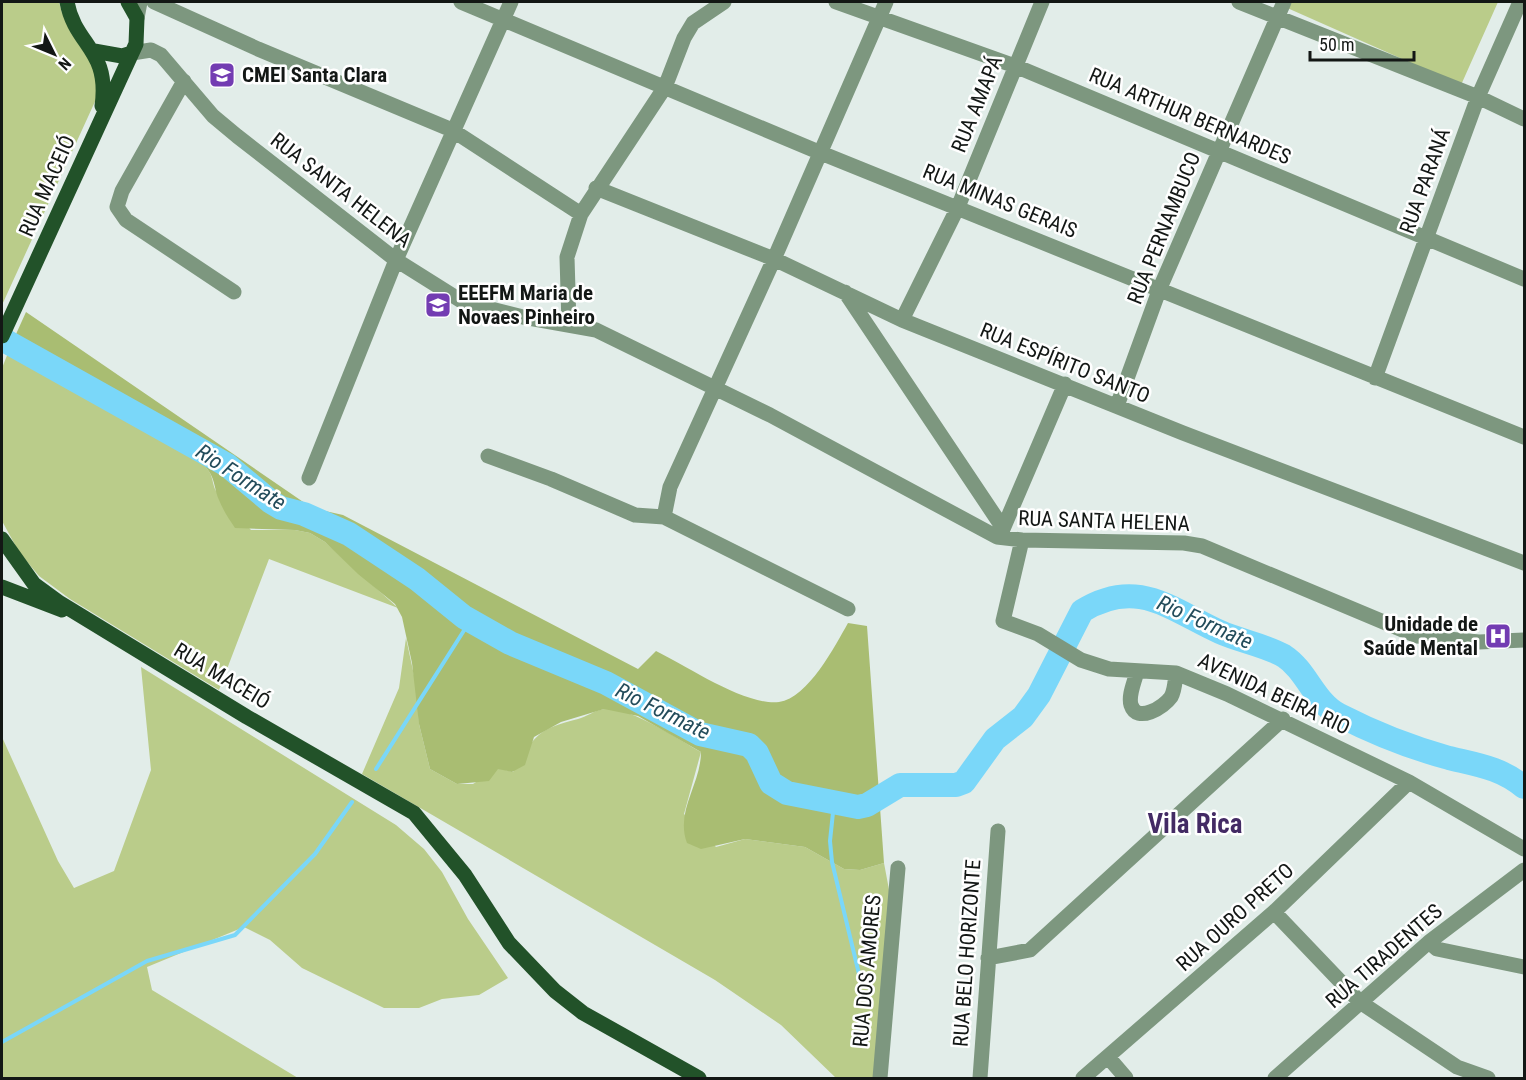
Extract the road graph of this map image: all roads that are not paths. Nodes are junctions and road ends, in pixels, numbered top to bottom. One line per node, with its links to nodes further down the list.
1 (67, 2): 17 (main road)
2 (128, 2): 15 (main road)
3 (140, 2): 15 (street)
4 (154, 2): 25 (street)
5 (461, 2): 16 (street, RUA MINAS GERAIS)
6 (511, 2): 16 (street)
7 (724, 2): 21 (street)
8 (837, 2): 13 (street, RUA ARTHUR BERNARDES)
9 (1042, 2): 19 (street, RUA AMAPÁ)
10 (1239, 2): 14 (street)
11 (1284, 2): 14 (street, RUA PERNAMBUCO)
12 (1521, 2): 22 (street, RUA PARANÁ)
13 (883, 9): 19 (street, RUA ARTHUR BERNARDES); 27 (street)
14 (1278, 17): 22 (street); 26 (street, RUA PERNAMBUCO)
15 (137, 18): 18 (main road)
16 (503, 19): 21 (street, RUA MINAS GERAIS); 25 (street)
17 (94, 51): 18 (main road, RUA SANTA HELENA); 23 (main road, RUA MACEIÓ)
18 (132, 53): 20 (street, RUA SANTA HELENA); 23 (main road, RUA MACEIÓ)
19 (1015, 66): 26 (street, RUA ARTHUR BERNARDES); 29 (street, RUA AMAPÁ)
20 (184, 81): 33 (street, RUA SANTA HELENA); 36 (street)
21 (665, 87): 27 (street, RUA MINAS GERAIS); 28 (street)
22 (1479, 97): 24 (street); 31 (street, RUA PARANÁ)
23 (101, 118): 40 (main road, RUA MACEIÓ)
24 (1524, 119)
25 (452, 130): 30 (street); 33 (street)
26 (1218, 150): 31 (street, RUA ARTHUR BERNARDES); 35 (street, RUA PERNAMBUCO)
27 (821, 153): 29 (street, RUA MINAS GERAIS); 32 (street)
28 (596, 188): 30 (street); 32 (street, RUA ESPÍRITO SANTO)
29 (958, 207): 35 (street, RUA MINAS GERAIS); 38 (street, RUA AMAPÁ)
30 (581, 214): 39 (street)
31 (1425, 240): 34 (street, RUA ARTHUR BERNARDES); 41 (street, RUA PARANÁ)
32 (774, 259): 37 (street, RUA ESPÍRITO SANTO); 43 (street)
33 (396, 260): 39 (street, RUA SANTA HELENA); 47 (street)
34 (1524, 279)
35 (1160, 288): 41 (street, RUA MINAS GERAIS); 44 (street, RUA PERNAMBUCO)
36 (234, 292)
37 (845, 292): 38 (street, RUA ESPÍRITO SANTO); 49 (street)
38 (902, 320): 42 (street, RUA ESPÍRITO SANTO)
39 (562, 323): 43 (street, RUA SANTA HELENA)
40 (2, 336)
41 (1376, 378): 45 (street, RUA MINAS GERAIS)
42 (1065, 384): 44 (street, RUA ESPÍRITO SANTO); 49 (street)
43 (714, 388): 48 (street); 49 (street, RUA SANTA HELENA)
44 (1117, 406): 52 (street, RUA ESPÍRITO SANTO)
45 (1524, 437)
46 (488, 456): 48 (street)
47 (309, 478)
48 (664, 516): 54 (street)
49 (1001, 532): 51 (street, RUA SANTA HELENA)
50 (2, 539): 55 (main road, RUA MACEIÓ)
51 (1022, 540): 56 (street, RUA SANTA HELENA); 57 (street, AVENIDA BEIRA RIO)
52 (1524, 562)
53 (2, 587): 55 (main road, RUA MACEIÓ)
54 (848, 609)
55 (87, 620): 72 (main road, RUA MACEIÓ)
56 (1524, 640)
57 (1137, 671): 58 (street, AVENIDA BEIRA RIO); 58 (street)
58 (1176, 673): 59 (street, AVENIDA BEIRA RIO)
59 (1283, 719): 60 (street, AVENIDA BEIRA RIO); 67 (street)
60 (1409, 782): 62 (street, AVENIDA BEIRA RIO); 65 (street, RUA OURO PRETO)
61 (998, 831): 67 (street, RUA BELO HORIZONTE)
62 (1524, 849)
63 (898, 868): 73 (street, RUA DOS AMORES)
64 (1524, 870): 66 (street, RUA TIRADENTES)
65 (1274, 912): 69 (street); 70 (street, RUA OURO PRETO)
66 (1429, 942): 68 (street); 69 (street, RUA TIRADENTES)
67 (988, 958): 74 (street, RUA BELO HORIZONTE)
68 (1524, 967)
69 (1360, 1002): 71 (street); 77 (street, RUA TIRADENTES)
70 (1108, 1057): 75 (street, RUA OURO PRETO); 76 (street)
71 (1456, 1073): 78 (street)
72 (699, 1078)
73 (880, 1078)
74 (980, 1078)
75 (1083, 1078)
76 (1126, 1078)
77 (1275, 1078)
78 (1488, 1078)

